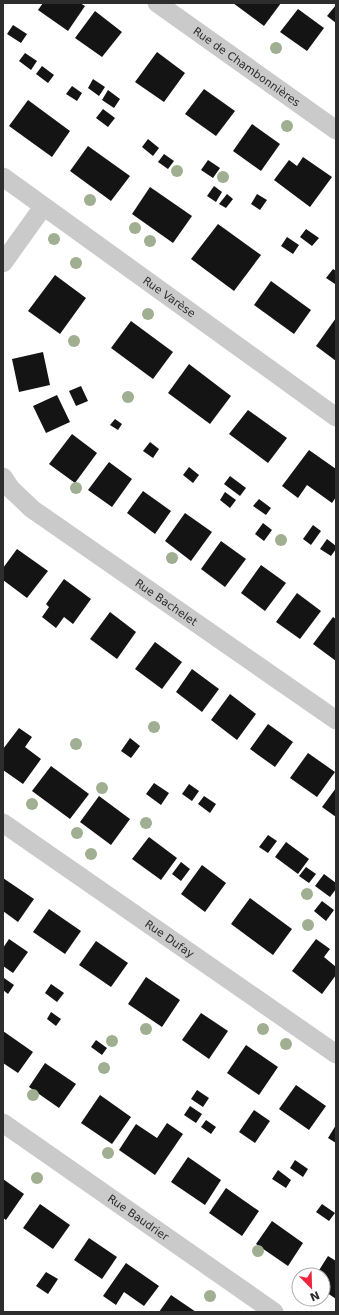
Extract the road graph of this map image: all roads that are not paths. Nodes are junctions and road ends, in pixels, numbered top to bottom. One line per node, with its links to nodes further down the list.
1 (156, 3): 2 (street, Rue de Chambonnières)
2 (336, 130)
3 (3, 177): 4 (street, Rue Varèse)
4 (43, 207): 5 (street); 6 (street, Rue Varèse)
5 (3, 263)
6 (336, 416)
7 (3, 477): 8 (street, Rue Bachelet)
8 (336, 720)
9 (3, 823): 10 (street, Rue Dufay)
10 (336, 1054)
11 (3, 1123): 12 (street, Rue Baudrier)
12 (274, 1312)

